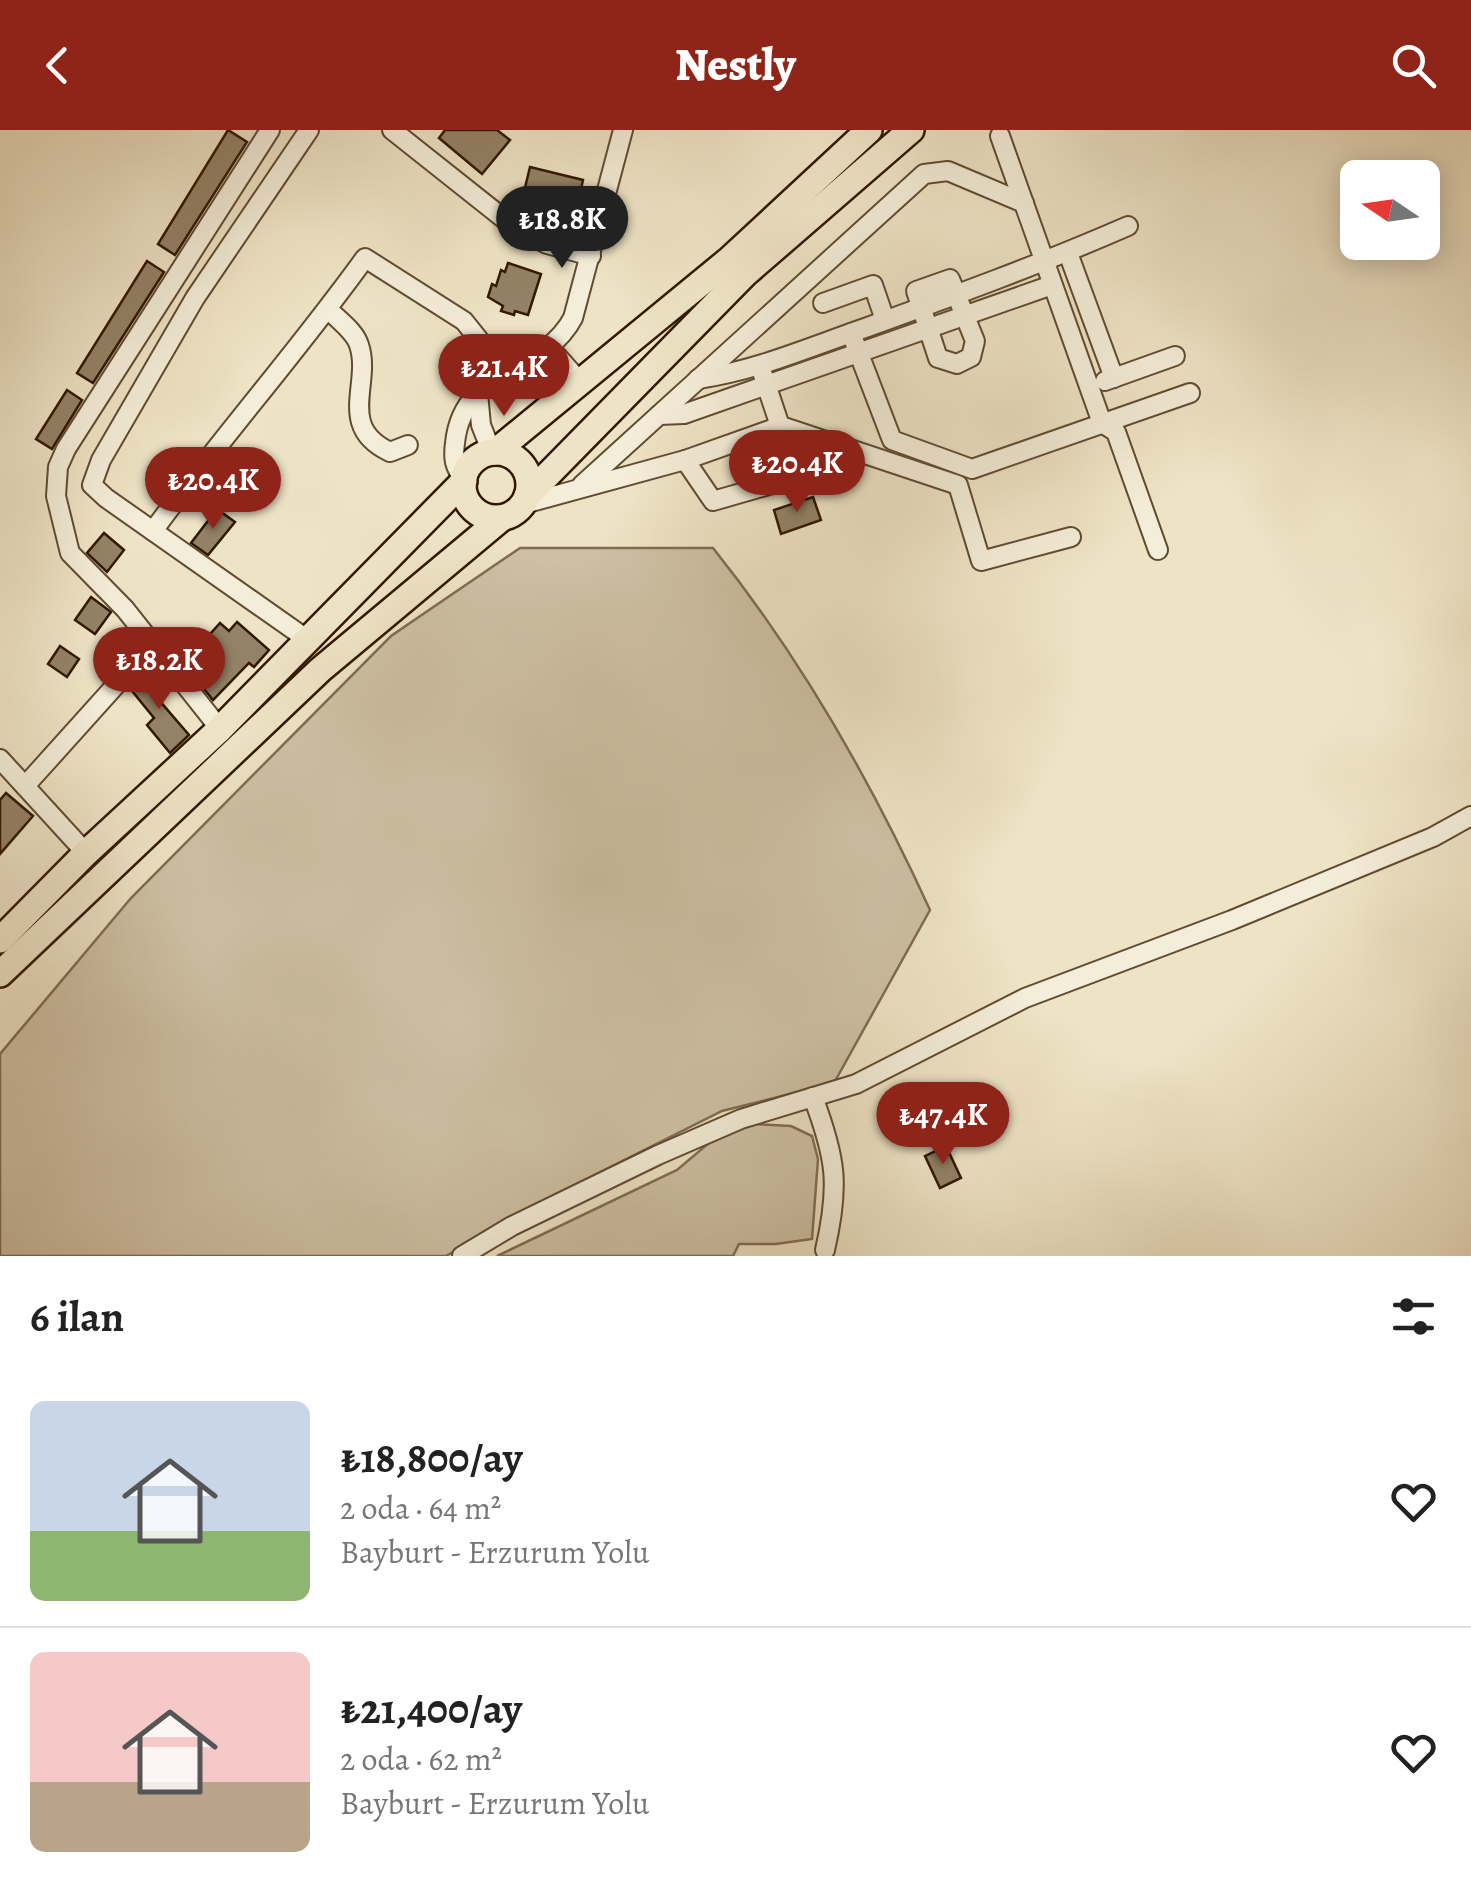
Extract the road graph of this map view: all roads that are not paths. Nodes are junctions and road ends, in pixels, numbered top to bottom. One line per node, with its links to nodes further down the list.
1 (270, 130): 47 (street)
2 (309, 130): 43 (street)
3 (392, 130): 11 (street)
4 (623, 130): 11 (street)
5 (870, 130): 29 (highway)
6 (911, 130): 42 (highway)
7 (1000, 136): 8 (street)
8 (1024, 203): 12 (street); 28 (street)
9 (1128, 226): 10 (street)
10 (1068, 252): 12 (street); 26 (street)
11 (590, 256): 22 (street)
12 (1044, 263): 13 (street); 14 (street)
13 (1052, 285): 18 (street); 31 (street)
14 (957, 294): 16 (street); 18 (street)
15 (823, 303): 19 (street)
16 (921, 308): 19 (street); 20 (street)
17 (328, 309): 27 (street); 37 (street); 43 (street)
18 (966, 315): 20 (street); 20 (street)
19 (885, 320): 21 (street)
20 (928, 328): 23 (street)
21 (851, 333): 23 (street); 25 (street)
22 (549, 347): 27 (street); 29 (street)
23 (858, 353): 30 (street); 35 (street)
24 (1175, 356): 26 (street)
25 (759, 364): 28 (street); 30 (street)
26 (1114, 378): 31 (street)
27 (493, 380): 32 (street)
28 (698, 380): 34 (street)
29 (581, 383): 38 (highway)
30 (766, 385): 34 (street); 36 (street)
31 (1089, 387): 35 (street)
32 (478, 393): 38 (street); 40 (street)
33 (1190, 394): 35 (street)
34 (659, 415): 41 (street)
35 (1102, 424): 45 (street)
36 (781, 426): 39 (street); 39 (street); 44 (street)
37 (408, 445)
38 (494, 452): 40 (highway); 42 (highway)
39 (685, 460): 41 (street)
40 (464, 480): 42 (highway); 46 (highway)
41 (578, 488): 42 (street)
42 (518, 506): 54 (highway)
43 (153, 531): 46 (street)
44 (1071, 537)
45 (1158, 550)
46 (308, 640): 48 (highway)
47 (151, 646): 48 (street); 50 (street)
48 (220, 729): 52 (highway)
49 (3, 769): 50 (street)
50 (25, 786): 52 (street)
51 (1471, 816): 55 (street)
52 (86, 853): 53 (highway)
53 (0, 940)
54 (0, 974)
55 (814, 1097): 56 (street); 57 (street)
56 (825, 1250)
57 (462, 1256)

